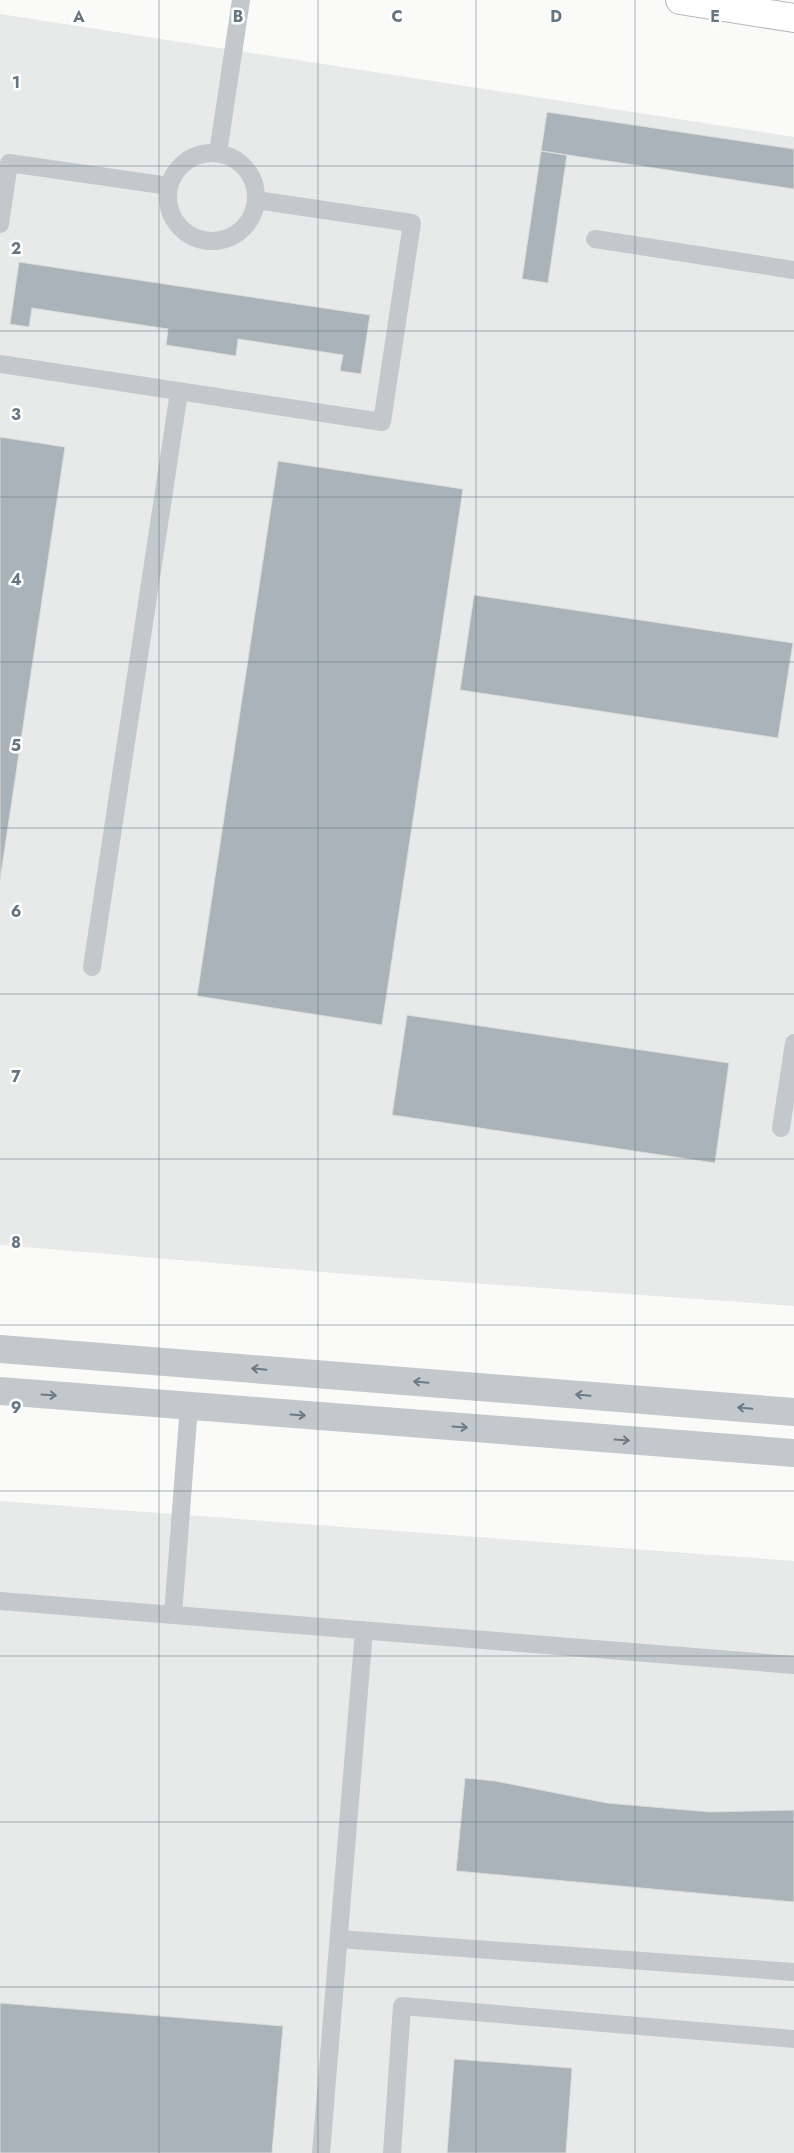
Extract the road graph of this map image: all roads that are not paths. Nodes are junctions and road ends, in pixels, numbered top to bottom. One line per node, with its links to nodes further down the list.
1 (241, 0): 4 (lane)
2 (680, 0): 3 (main road)
3 (794, 18)
4 (218, 153): 5 (lane); 6 (lane)
5 (169, 186): 6 (lane); 7 (lane)
6 (256, 200): 11 (lane)
7 (0, 224)
8 (596, 239): 9 (lane)
9 (794, 270)
10 (0, 364): 11 (lane)
11 (179, 392): 12 (lane)
12 (92, 967)
13 (794, 1043): 14 (lane)
14 (781, 1128)
15 (0, 1349): 18 (street, one-way to 15)
16 (0, 1391): 17 (street, one-way to 17)
17 (189, 1406): 19 (street, one-way to 19); 21 (lane)
18 (794, 1412)
19 (794, 1453)
20 (0, 1601): 21 (lane)
21 (173, 1615): 22 (lane)
22 (364, 1630): 23 (lane); 24 (lane)
23 (794, 1665)
24 (339, 1939): 25 (lane); 27 (lane)
25 (794, 1972)
26 (794, 2039): 28 (lane)
27 (321, 2153)
28 (392, 2153)

